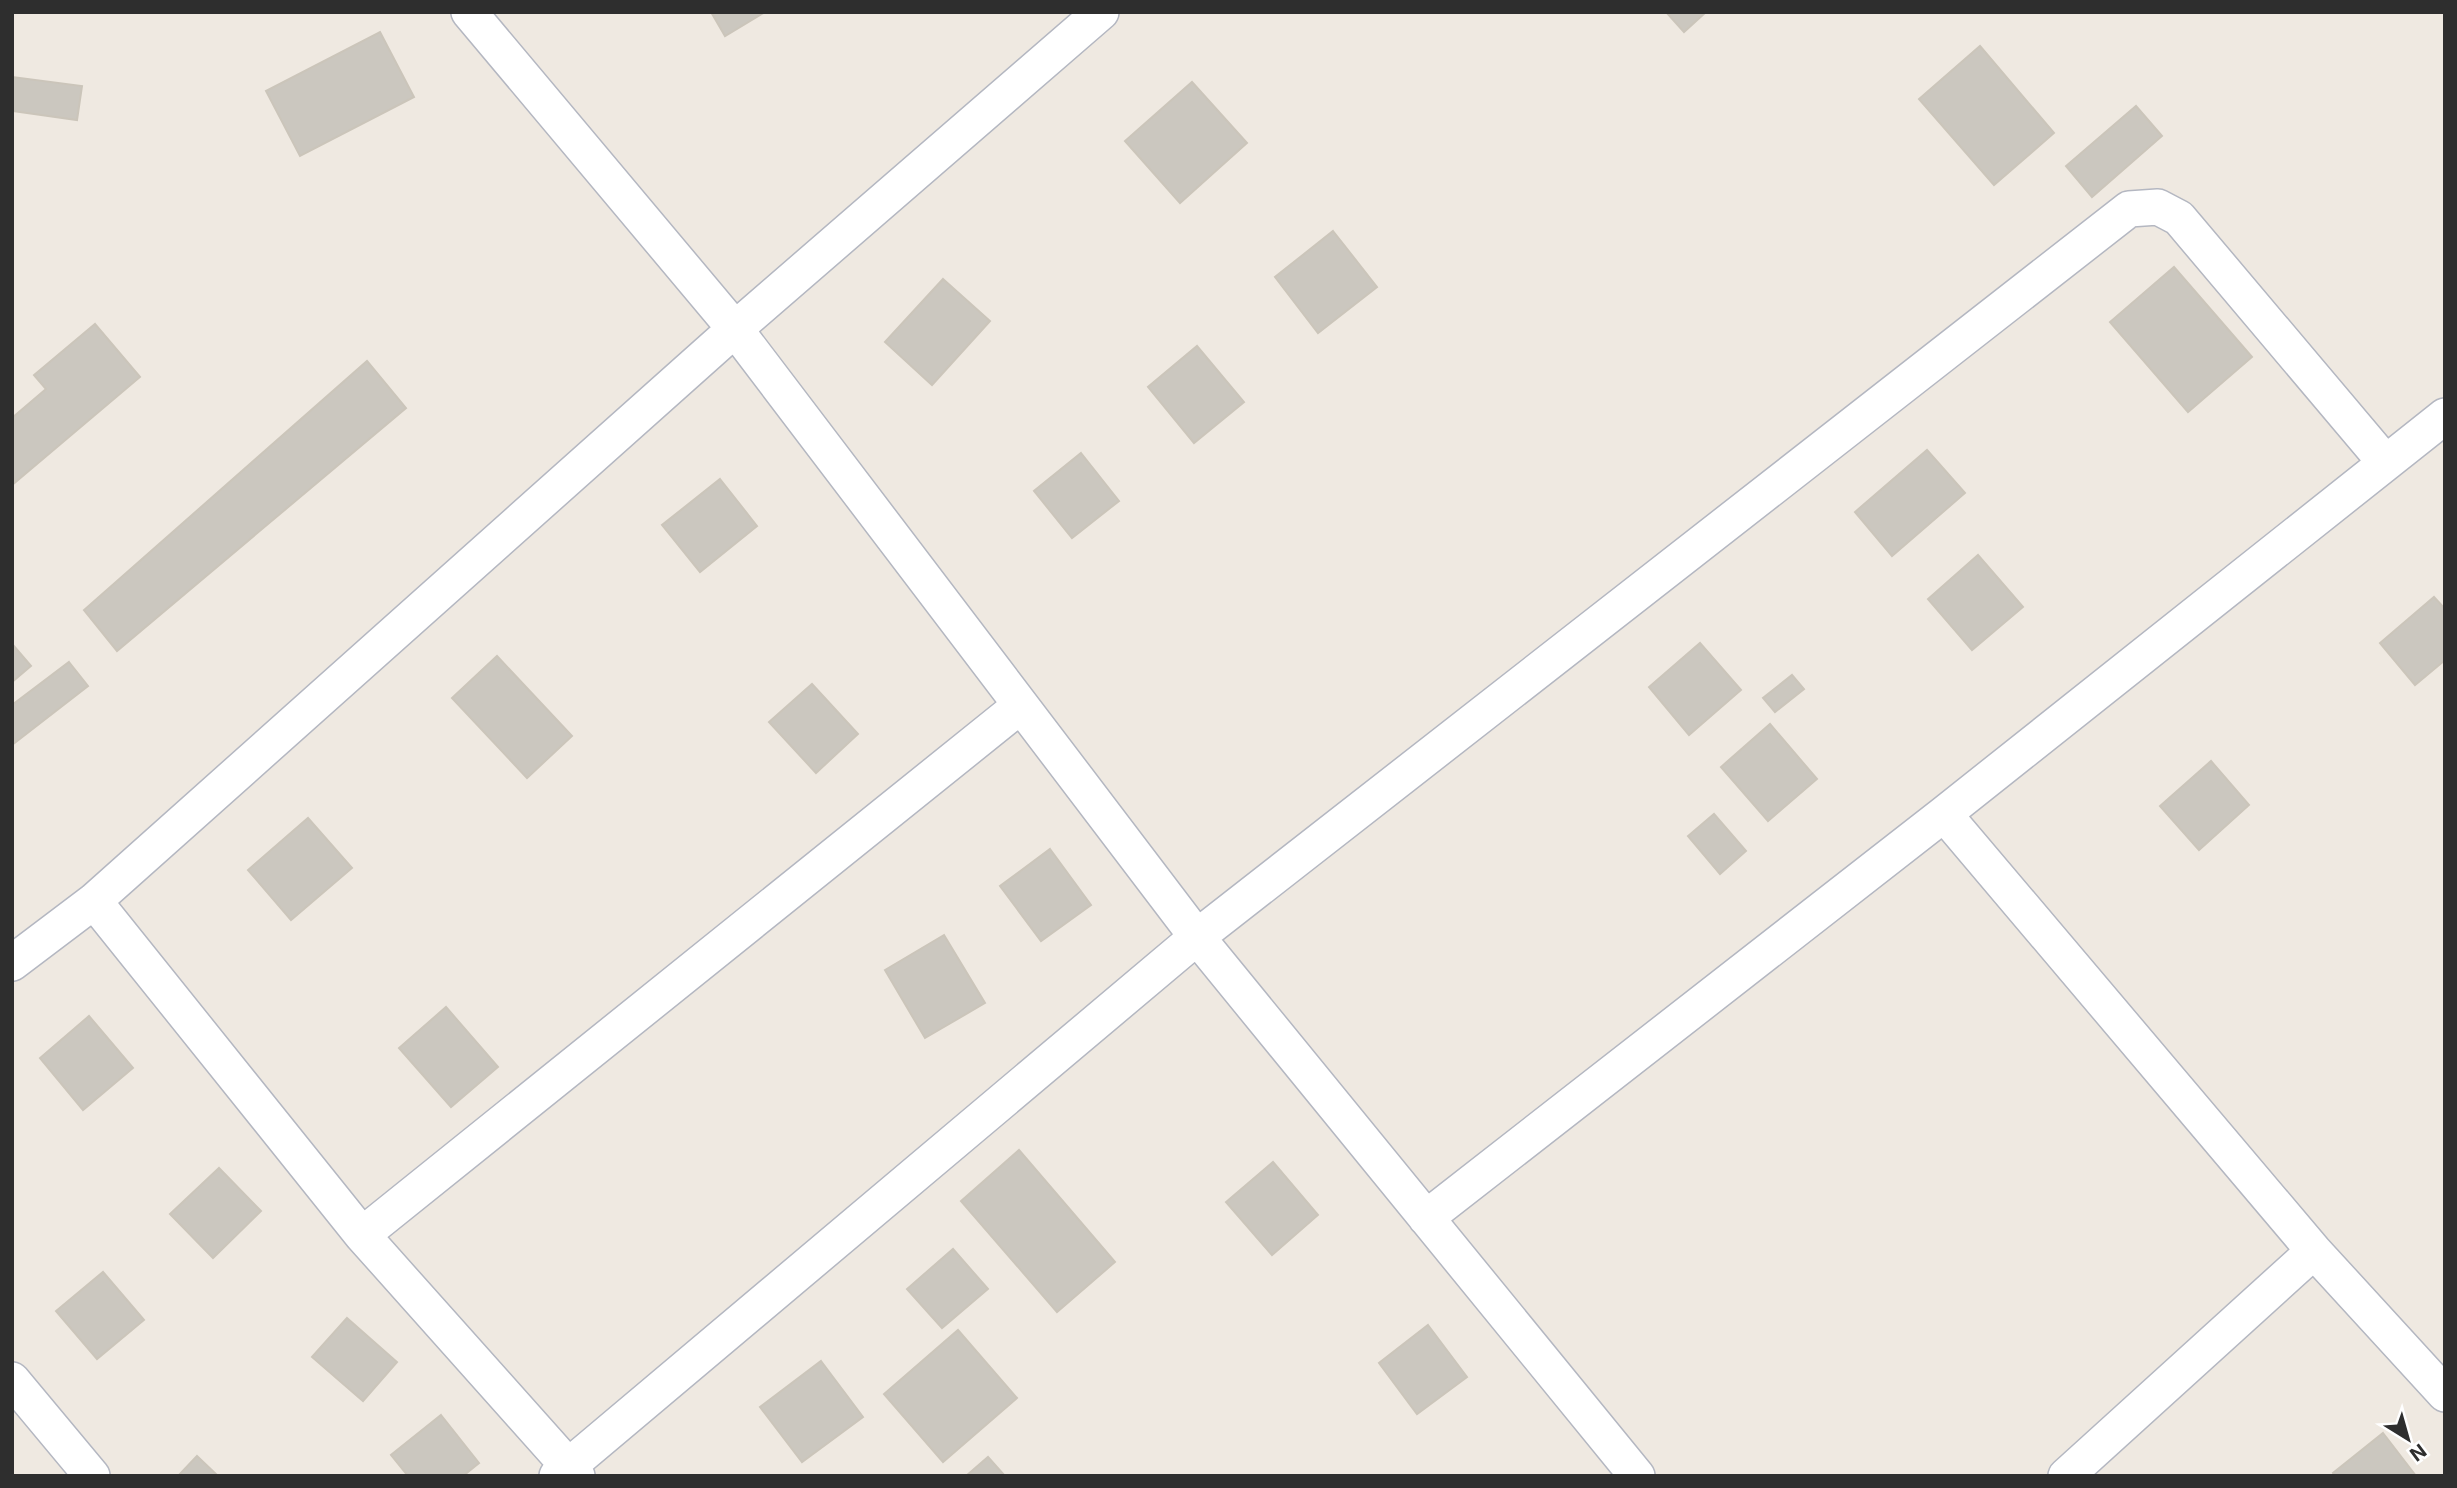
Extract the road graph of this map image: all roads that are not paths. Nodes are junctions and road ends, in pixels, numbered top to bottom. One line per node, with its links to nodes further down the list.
1 (469, 12): 3 (street)
2 (1101, 12): 3 (street)
3 (736, 329): 6 (street); 8 (street)
4 (2445, 416): 5 (street)
5 (2385, 462): 7 (street); 9 (street)
6 (1020, 706): 9 (street); 12 (street)
7 (1944, 814): 11 (street); 13 (street)
8 (94, 901): 10 (street); 12 (street)
9 (1197, 937): 11 (street); 16 (street)
10 (12, 963)
11 (1426, 1218): 18 (street)
12 (362, 1235): 16 (street)
13 (2314, 1251): 15 (street); 19 (street)
14 (12, 1380): 17 (street)
15 (2445, 1394)
16 (567, 1473)
17 (92, 1476)
18 (1637, 1476)
19 (2066, 1476)

